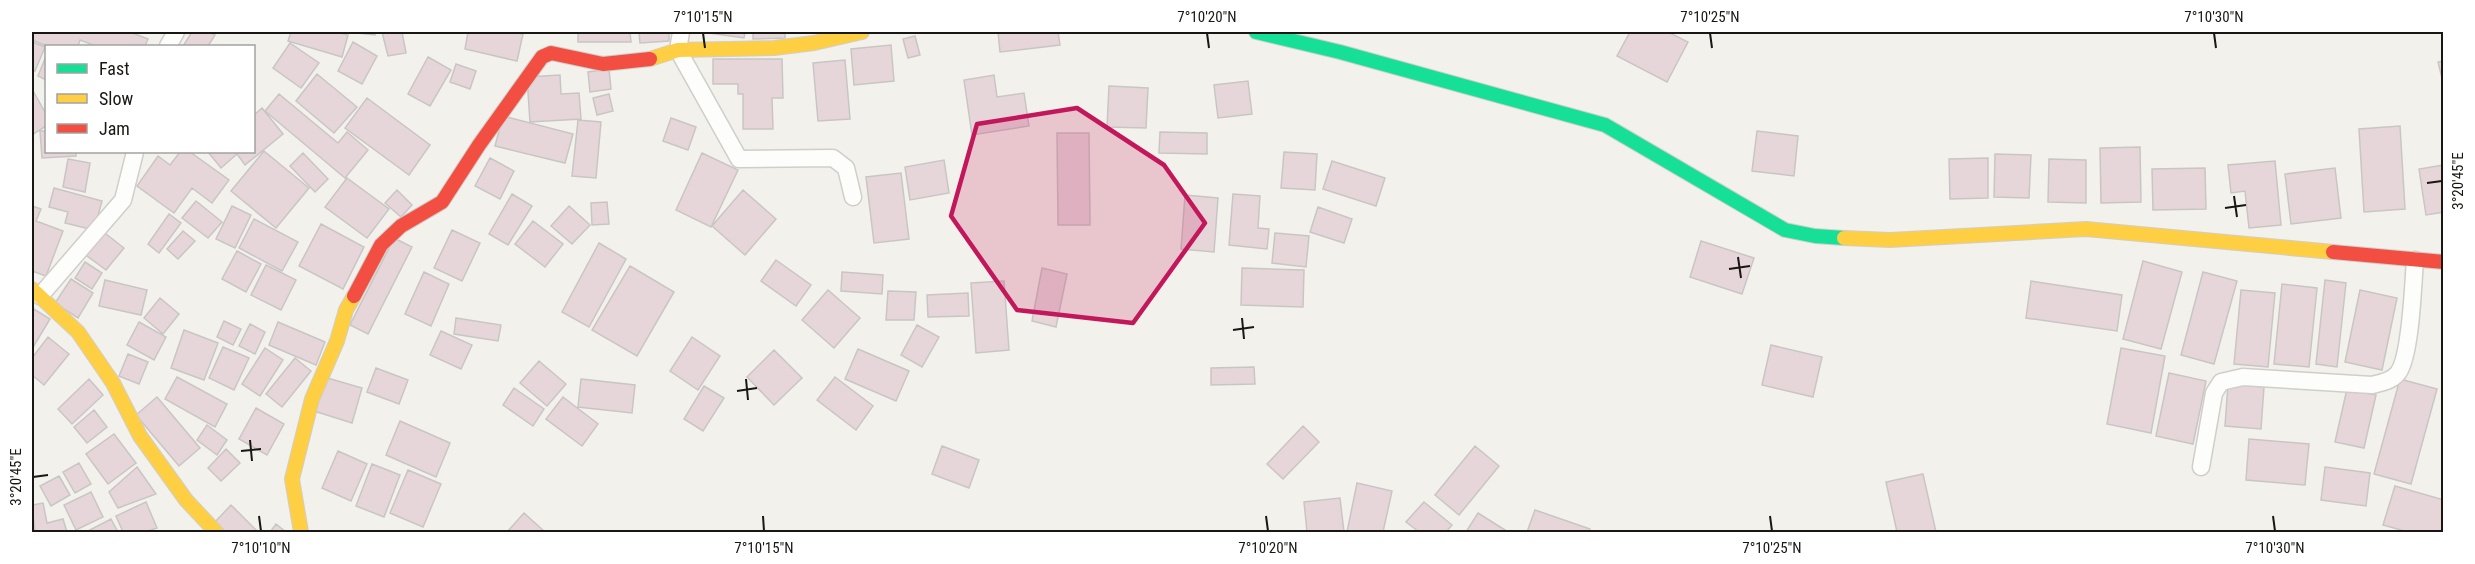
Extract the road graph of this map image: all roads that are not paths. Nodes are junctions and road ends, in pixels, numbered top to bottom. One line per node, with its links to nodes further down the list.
1 (681, 32): 5 (street)
2 (862, 32): 4 (street)
3 (1256, 32): 8 (street)
4 (816, 37): 5 (street)
5 (678, 50): 7 (street); 13 (street)
6 (135, 153): 10 (street)
7 (853, 196)
8 (2415, 260): 9 (street); 11 (street)
9 (2444, 262)
10 (36, 292): 12 (street)
11 (2201, 467)
12 (216, 532)
13 (301, 532)

